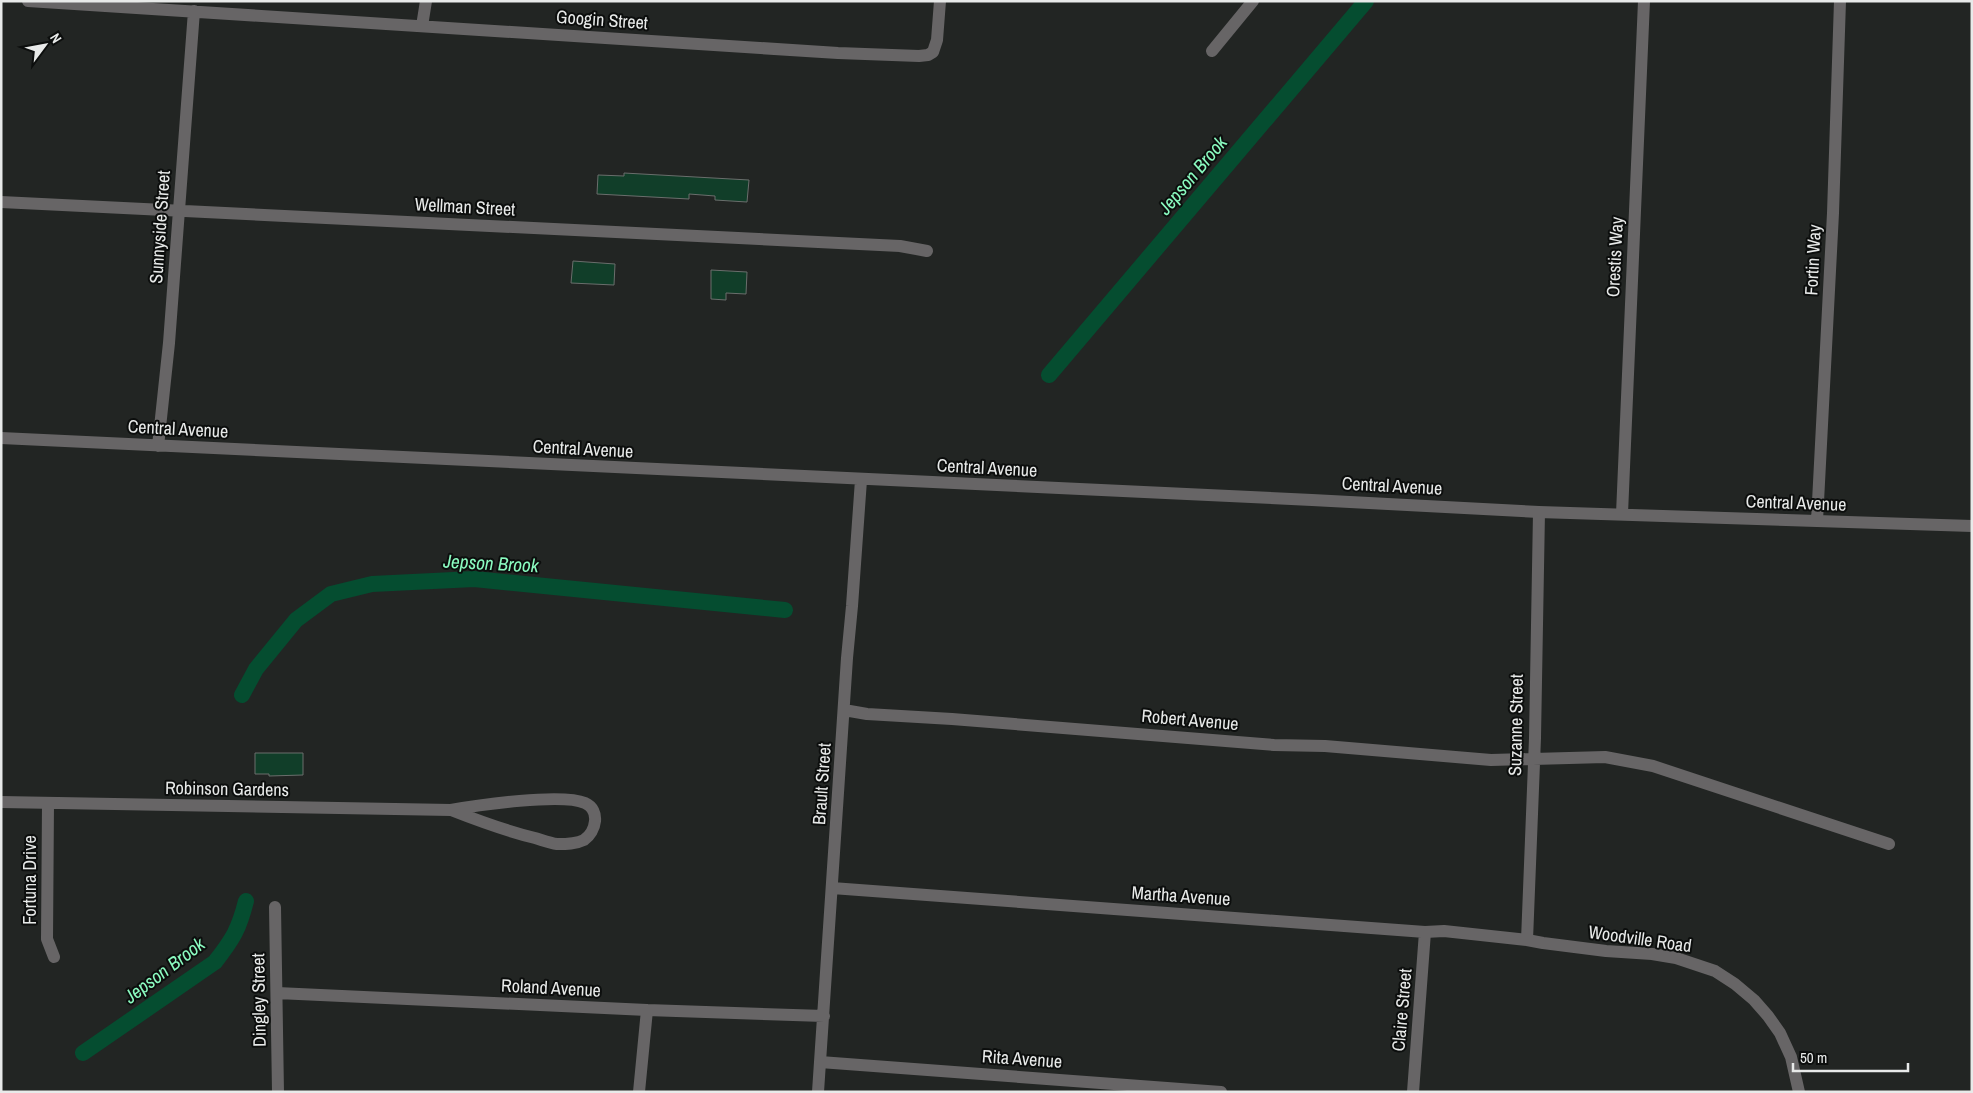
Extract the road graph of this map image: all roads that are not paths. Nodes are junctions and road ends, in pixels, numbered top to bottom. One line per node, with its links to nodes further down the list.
1 (28, 1): 7 (street, Googin Street)
2 (426, 1): 8 (street)
3 (940, 1): 8 (street, Googin Street)
4 (1253, 1): 9 (street)
5 (1644, 1): 17 (street, Orestis Way)
6 (1840, 1): 18 (street, Fortin Way)
7 (194, 11): 8 (street, Googin Street); 11 (street, Sunnyside Street)
8 (422, 26)
9 (1212, 51)
10 (1, 202): 11 (street, Wellman Street)
11 (178, 210): 12 (street, Wellman Street); 14 (street, Sunnyside Street)
12 (927, 251)
13 (1, 438): 14 (street, Central Avenue)
14 (158, 446): 15 (street, Central Avenue)
15 (861, 480): 16 (street, Central Avenue); 20 (street, Brault Street)
16 (1539, 512): 17 (street, Central Avenue); 21 (street, Suzanne Street)
17 (1622, 514): 18 (street, Central Avenue)
18 (1817, 521): 19 (street, Central Avenue)
19 (1972, 526)
20 (844, 710): 21 (street, Robert Avenue); 26 (street, Brault Street)
21 (1533, 758): 25 (street, Robert Avenue); 29 (street, Suzanne Street)
22 (1, 802): 23 (street, Robinson Gardens)
23 (48, 803): 24 (street, Robinson Gardens); 30 (street, Fortuna Drive)
24 (451, 810): 24 (street, Robinson Gardens)
25 (1889, 844)
26 (832, 888): 28 (street, Martha Avenue); 33 (street, Brault Street)
27 (275, 907): 31 (street, Dingley Street)
28 (1426, 932): 29 (street, Martha Avenue); 39 (street, Claire Street)
29 (1527, 940): 40 (street, Woodville Road)
30 (54, 957)
31 (277, 993): 32 (street, Roland Avenue); 35 (street, Dingley Street)
32 (647, 1010): 33 (street, Roland Avenue); 36 (street)
33 (824, 1016): 34 (street, Brault Street)
34 (820, 1062): 37 (street, Brault Street); 38 (street, Rita Avenue)
35 (278, 1092)
36 (640, 1092)
37 (818, 1092)
38 (1221, 1092)
39 (1413, 1092)
40 (1799, 1092)

